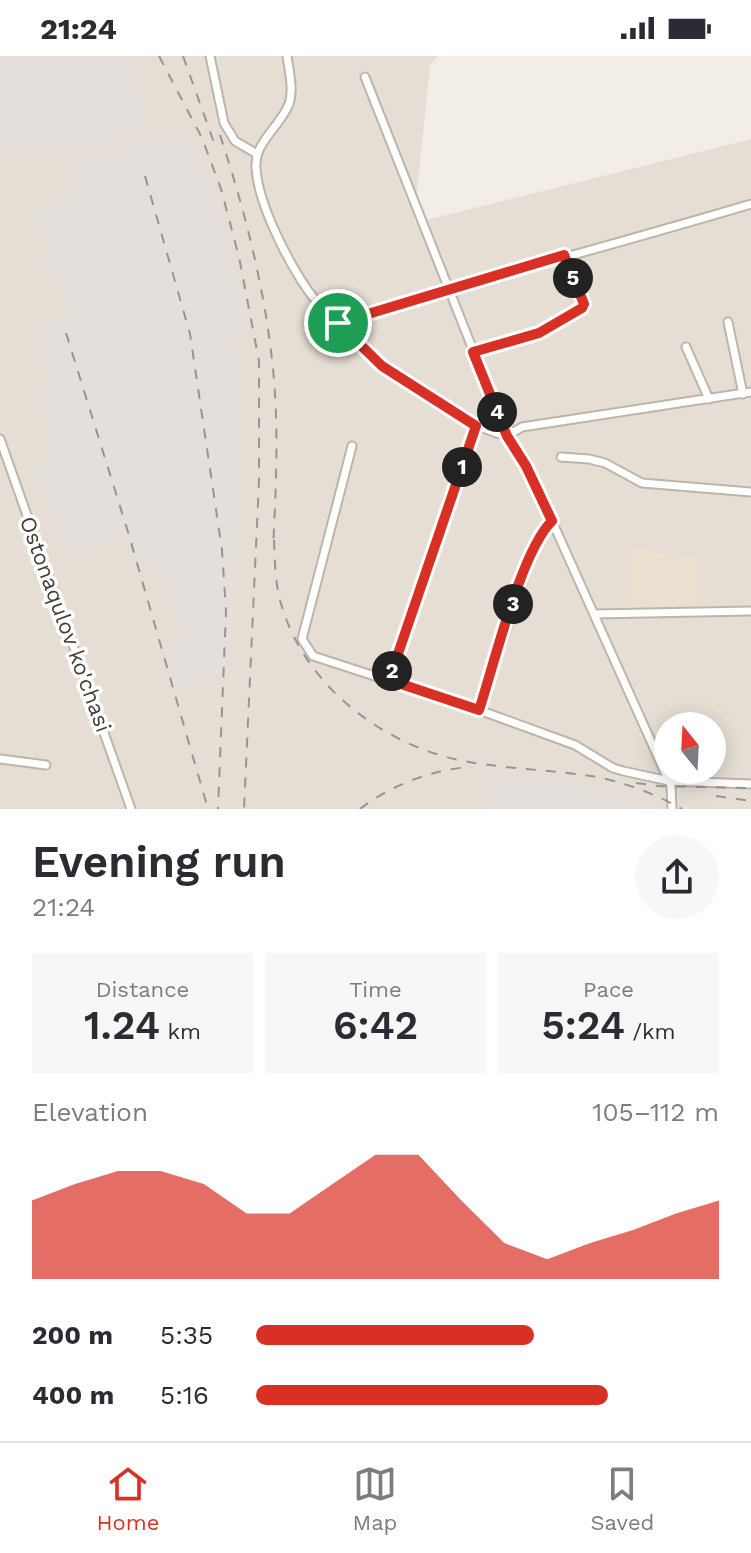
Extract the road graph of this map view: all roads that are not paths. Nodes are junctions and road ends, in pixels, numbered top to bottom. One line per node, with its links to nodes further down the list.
1 (210, 56): 4 (street)
2 (287, 56): 4 (street)
3 (365, 77): 7 (street)
4 (257, 154): 9 (street)
5 (751, 204): 6 (street)
6 (564, 255): 7 (street); 11 (street)
7 (448, 289): 9 (street); 11 (street)
8 (728, 322): 12 (street)
9 (338, 323): 14 (street)
10 (686, 347): 13 (street)
11 (473, 352): 15 (street)
12 (747, 393): 13 (street)
13 (709, 399): 15 (street)
14 (476, 426): 15 (street); 23 (street)
15 (507, 436): 20 (street)
16 (0, 439): 32 (street, Ostonaqulov ko'chasi)
17 (352, 446): 23 (street)
18 (561, 457): 19 (street)
19 (751, 492)
20 (552, 521): 22 (street); 24 (street)
21 (751, 611): 22 (street)
22 (594, 614): 25 (street)
23 (389, 680): 24 (street)
24 (479, 710): 28 (street)
25 (654, 741)
26 (0, 759): 27 (street)
27 (46, 765)
28 (654, 777)
29 (726, 783): 31 (street)
30 (673, 784): 33 (street)
31 (751, 784)
32 (131, 809)
33 (672, 809)

